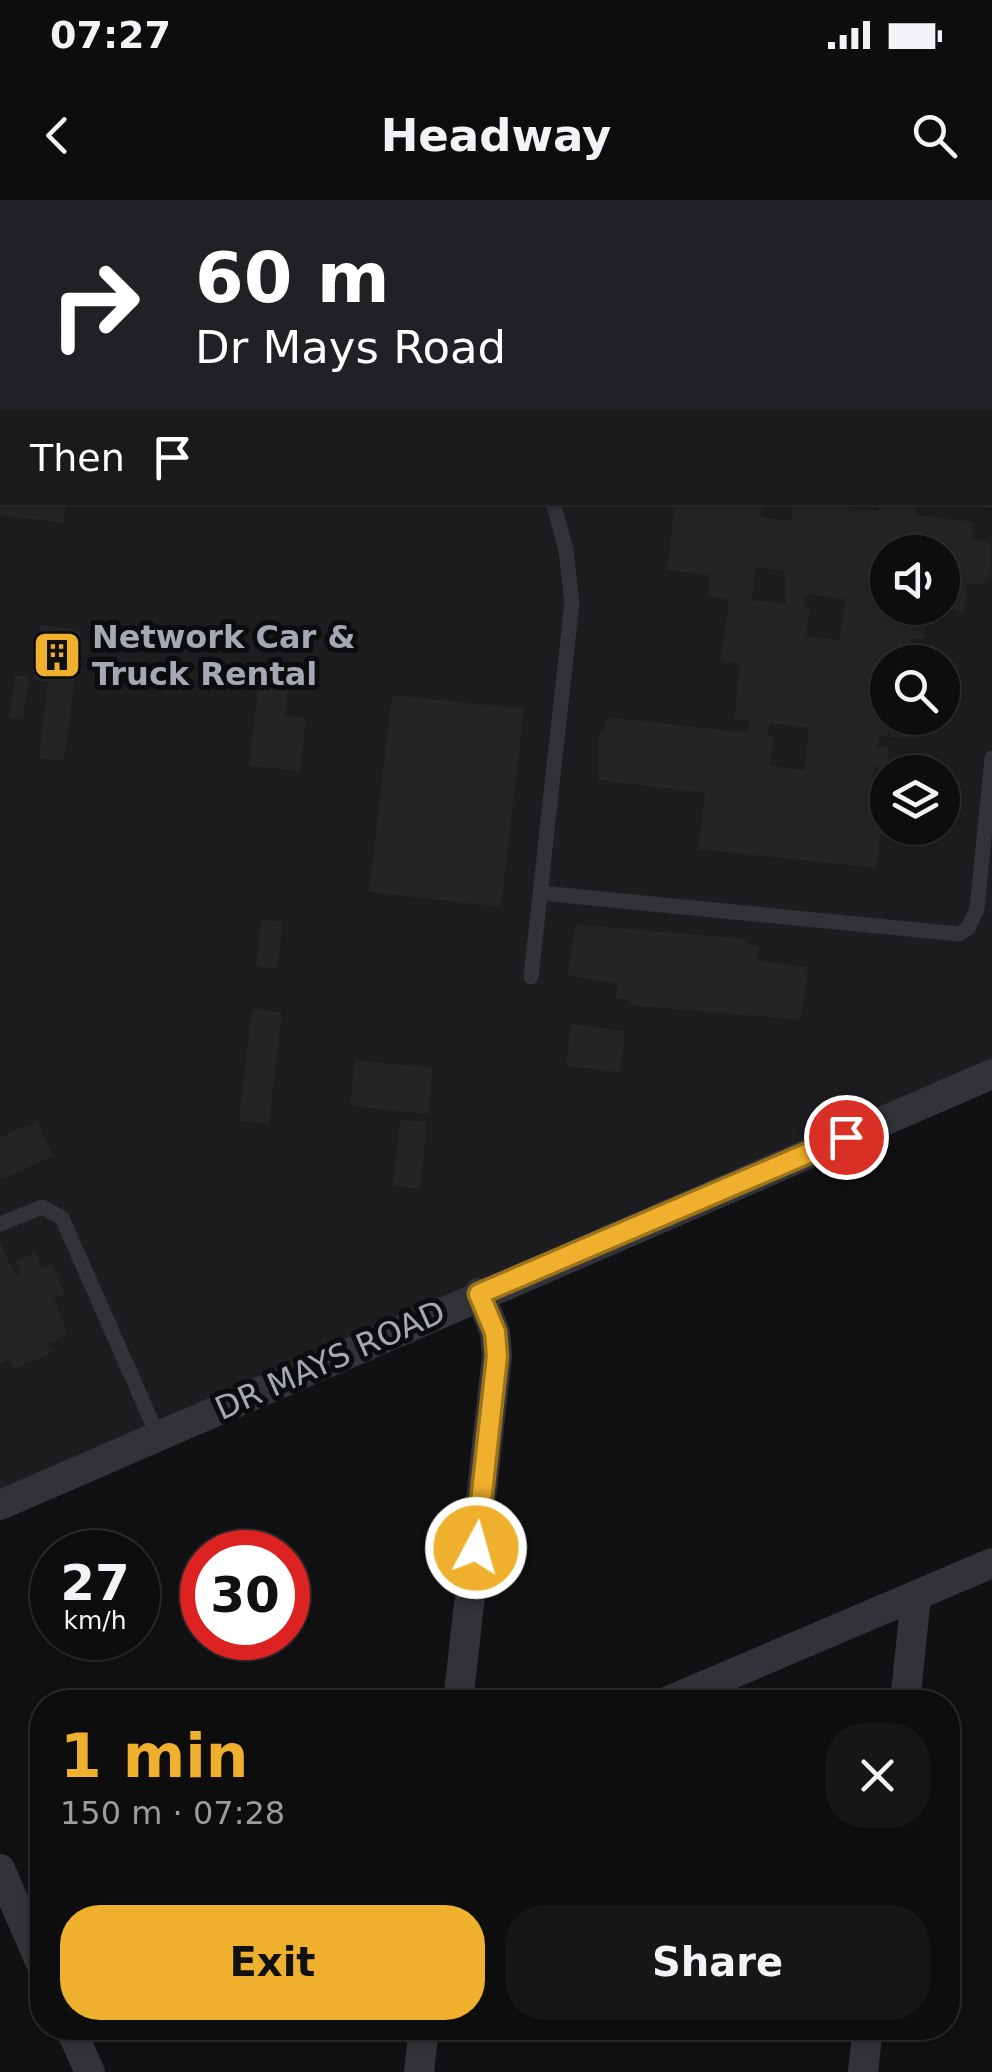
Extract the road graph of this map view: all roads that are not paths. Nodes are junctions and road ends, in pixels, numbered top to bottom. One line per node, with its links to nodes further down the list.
1 (553, 505): 3 (lane)
2 (992, 758): 3 (lane)
3 (541, 892): 4 (lane)
4 (531, 977)
5 (992, 1074): 7 (street, DR MAYS ROAD)
6 (0, 1224): 8 (lane)
7 (479, 1294): 8 (street, DR MAYS ROAD); 12 (street)
8 (158, 1436): 9 (street, DR MAYS ROAD)
9 (0, 1505)
10 (992, 1563): 11 (street)
11 (916, 1596): 13 (street); 14 (street)
12 (459, 1690)
13 (694, 1690)
14 (905, 1690)
15 (0, 1869): 16 (street)
16 (9, 1914): 17 (street)
17 (30, 1947)
18 (75, 2040): 21 (street)
19 (423, 2040): 22 (street)
20 (867, 2040): 23 (street)
21 (90, 2072)
22 (420, 2072)
23 (863, 2072)

